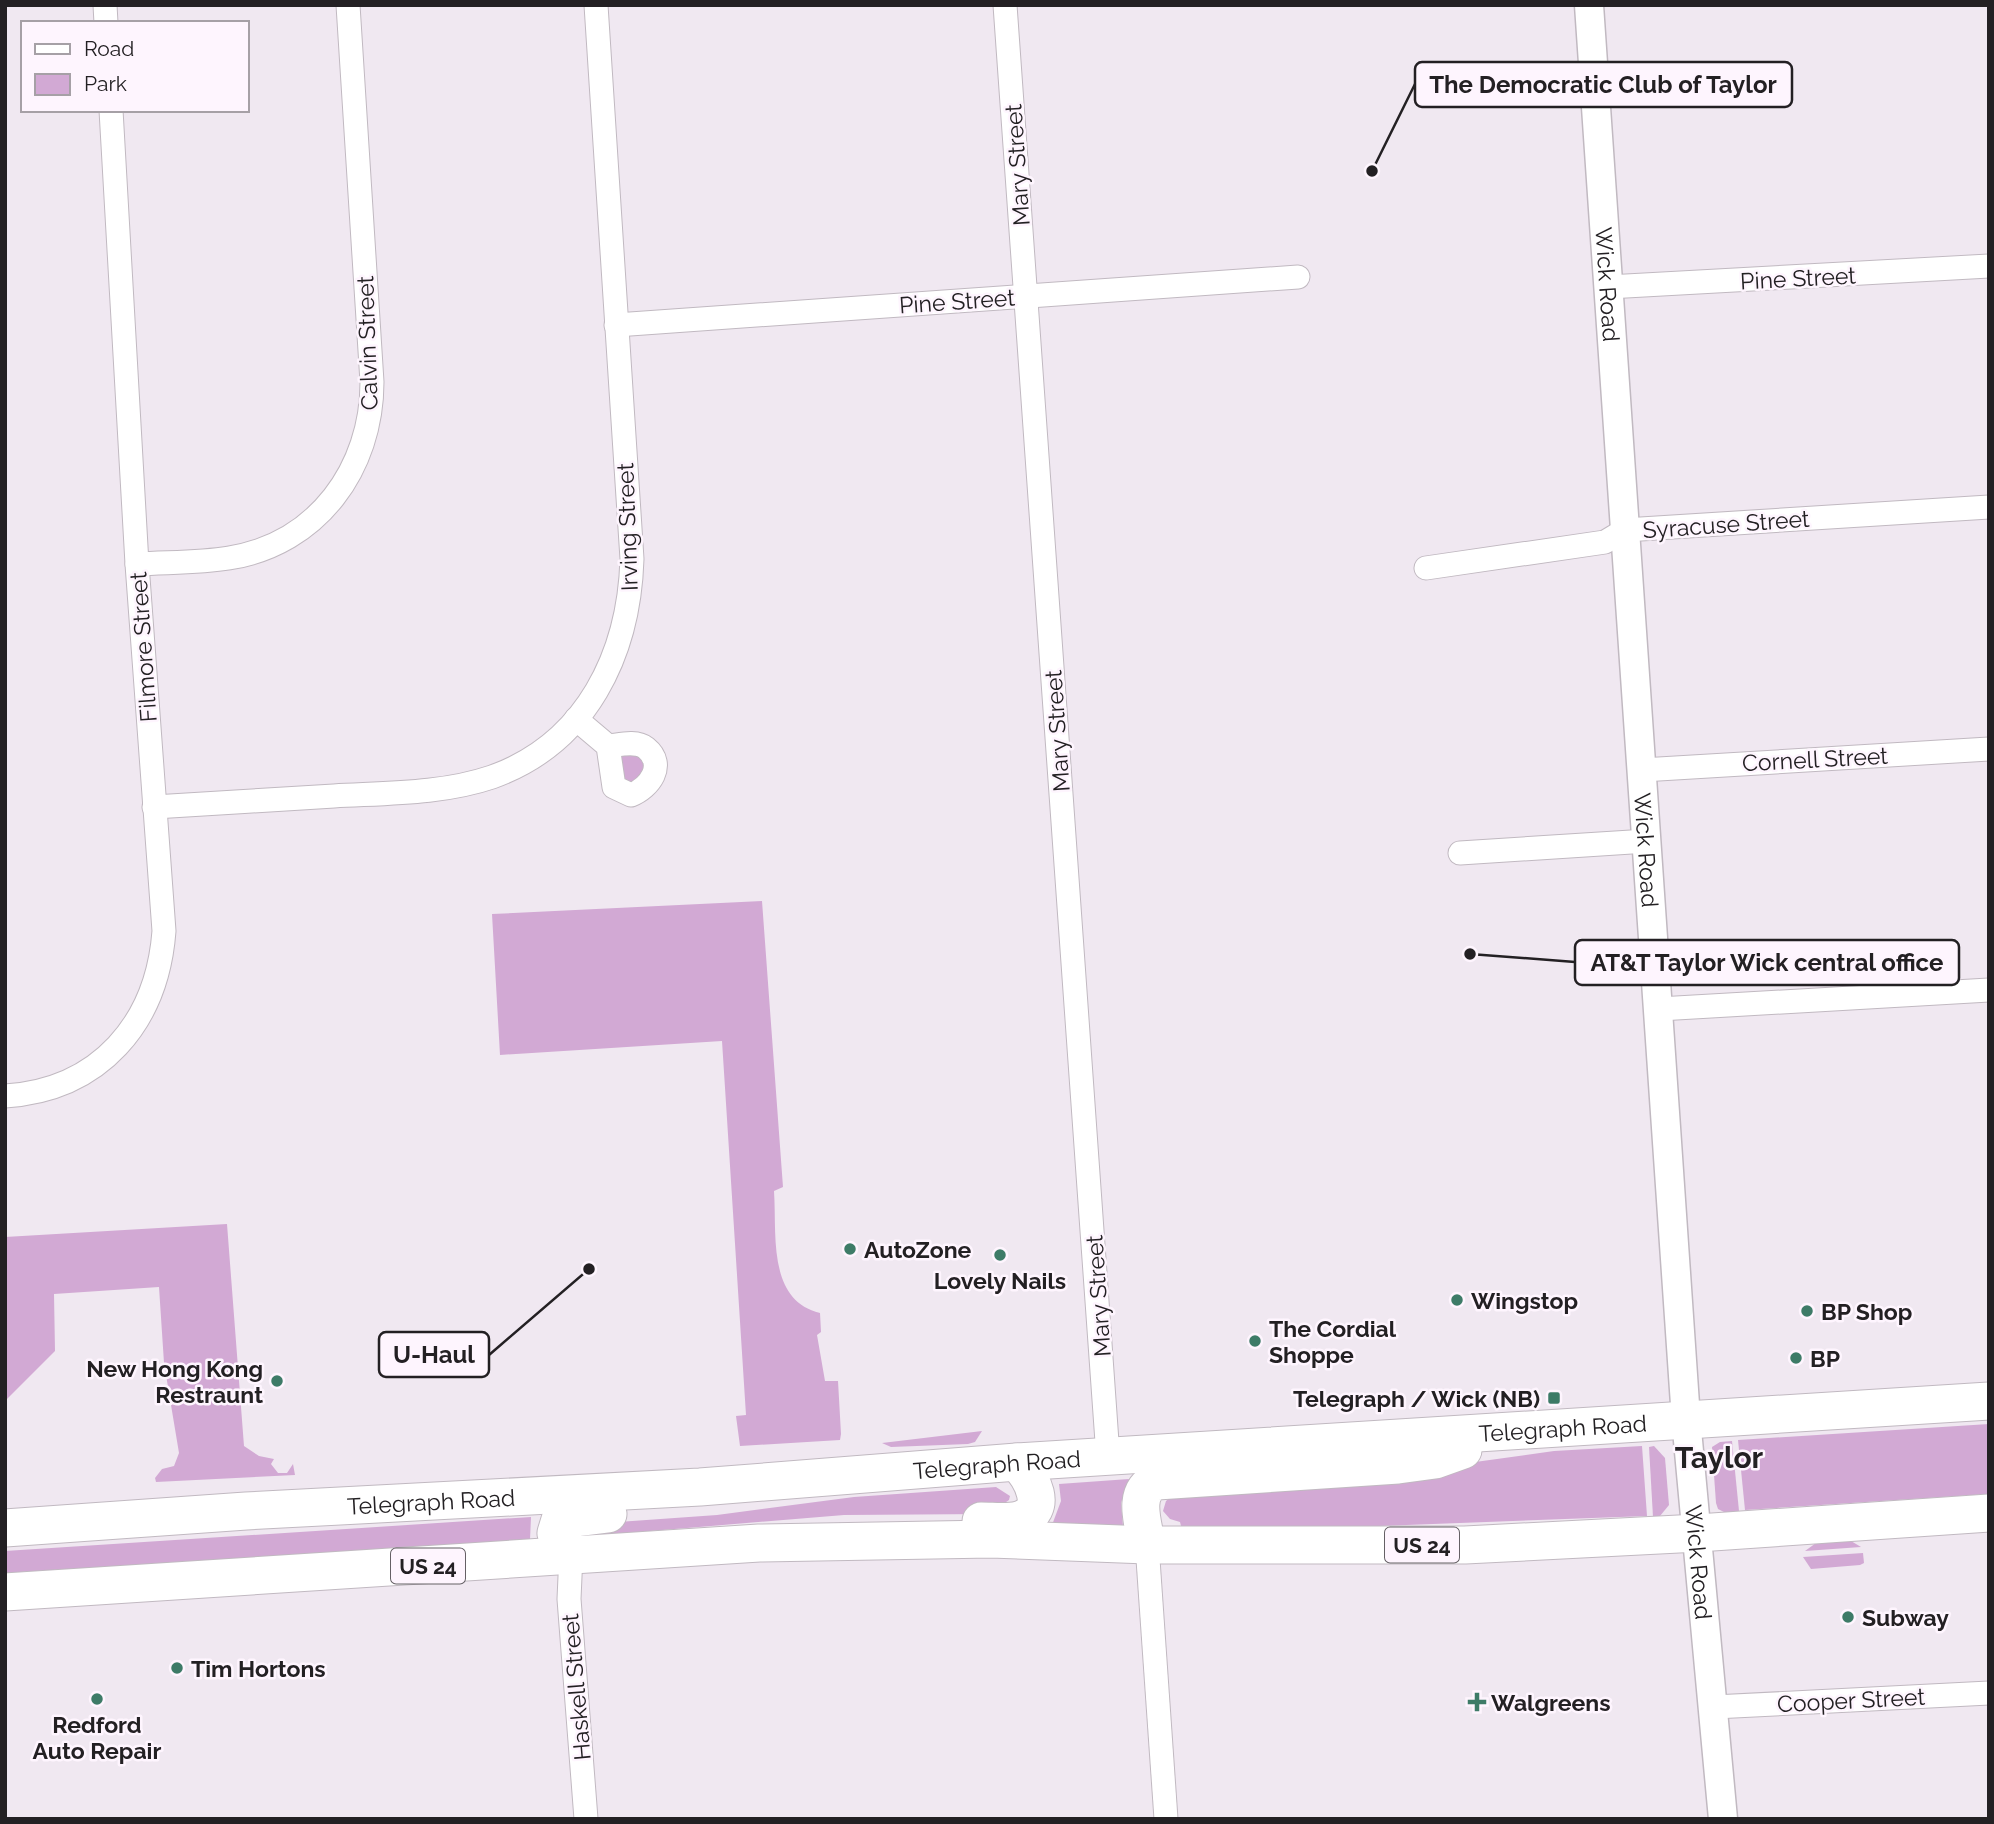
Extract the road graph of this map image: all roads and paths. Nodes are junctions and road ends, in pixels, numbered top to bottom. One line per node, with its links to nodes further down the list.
1 (348, 5): 13 (street, Calvin Street)
2 (596, 5): 10 (street, Irving Street)
3 (1005, 5): 9 (street, Mary Street)
4 (1589, 5): 8 (street, Wick Road)
5 (111, 112): 13 (street, Filmore Street)
6 (1989, 266): 8 (street, Pine Street)
7 (1298, 277): 9 (street, Pine Street)
8 (1608, 287): 12 (street, Wick Road)
9 (1026, 296): 10 (street, Pine Street); 28 (street, Mary Street)
10 (616, 325): 15 (street, Irving Street)
11 (1989, 508): 12 (street, Syracuse Street)
12 (1625, 530): 14 (street, Syracuse Street); 18 (street, Wick Road)
13 (137, 564): 19 (street, Filmore Street)
14 (1426, 568)
15 (576, 719): 16 (street); 19 (street, Irving Street)
16 (607, 746)
17 (1989, 749): 18 (street, Cornell Street)
18 (1642, 770): 20 (street, Wick Road)
19 (153, 807): 24 (street, Filmore Street)
20 (1647, 841): 21 (street); 23 (street, Wick Road)
21 (1460, 853)
22 (1989, 990): 23 (street)
23 (1659, 1009): 26 (street, Wick Road)
24 (5, 1096)
25 (1989, 1401): 26 (main road, Telegraph Road)
26 (1686, 1419): 27 (main road, Telegraph Road); 33 (street, Wick Road)
27 (1526, 1430): 28 (main road, Telegraph Road); 35 (main road)
28 (1108, 1457): 29 (main road, Telegraph Road)
29 (1017, 1462): 30 (main road, Telegraph Road); 34 (main road)
30 (804, 1479): 32 (main road, Telegraph Road); 36 (main road)
31 (1989, 1513): 33 (main road, US 24)
32 (5, 1528)
33 (1698, 1533): 35 (main road, US 24); 39 (street, Wick Road)
34 (759, 1542): 35 (main road, US 24); 36 (main road, US 24)
35 (1147, 1545): 41 (street)
36 (570, 1554): 37 (main road, US 24); 40 (street, Haskell Street)
37 (5, 1592)
38 (1989, 1693): 39 (street, Cooper Street)
39 (1714, 1707): 42 (street, Wick Road)
40 (586, 1819)
41 (1166, 1819)
42 (1723, 1819)

